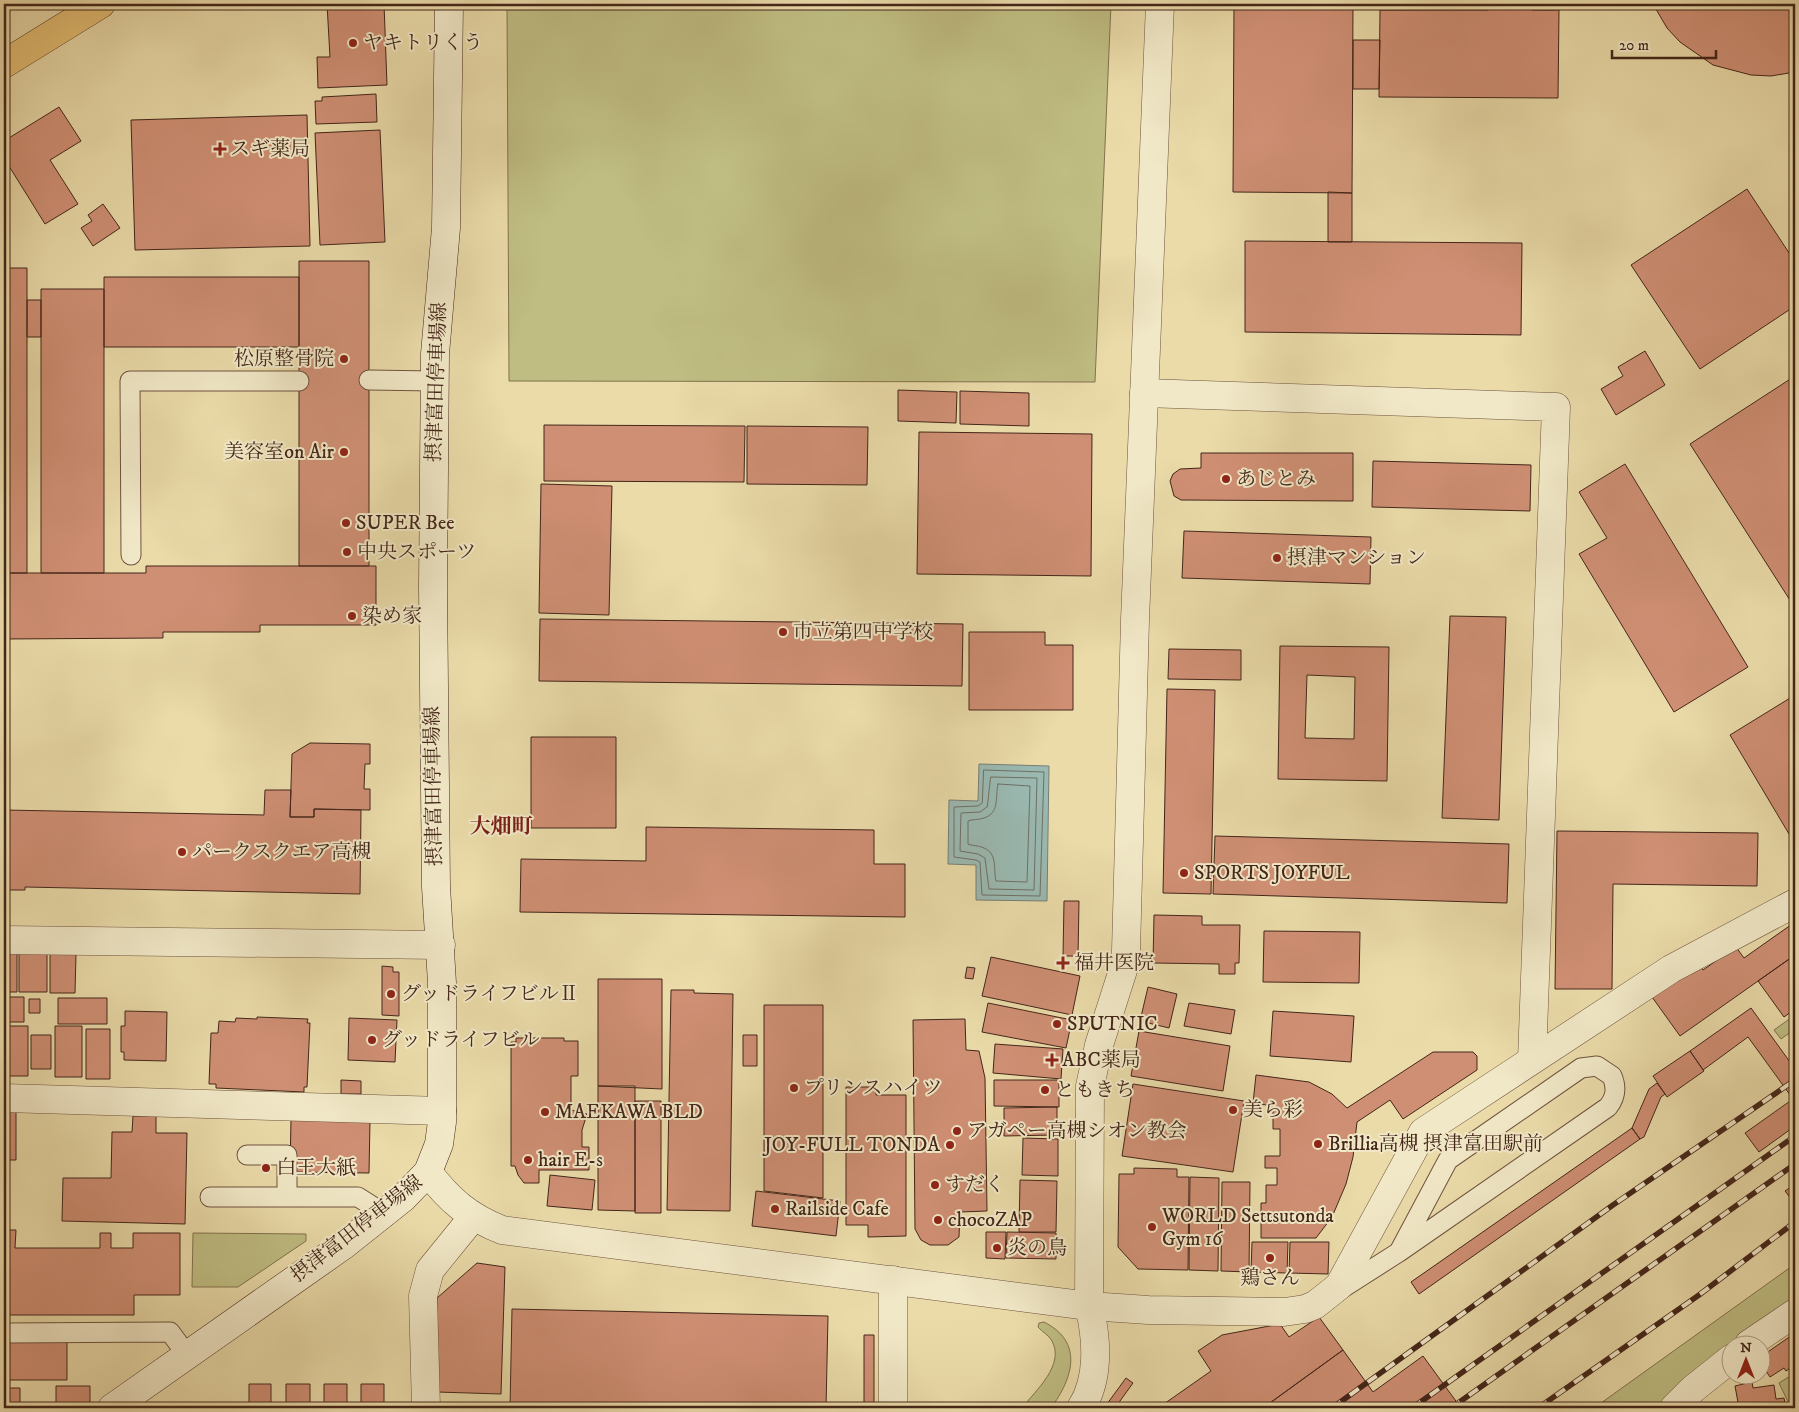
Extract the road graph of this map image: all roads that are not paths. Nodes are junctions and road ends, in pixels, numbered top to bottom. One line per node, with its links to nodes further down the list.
1 (100, 4): 4 (highway)
2 (449, 4): 7 (street, 摂津富田停車場線)
3 (1160, 4): 8 (street)
4 (4, 64)
5 (369, 380): 7 (lane)
6 (299, 381): 9 (lane)
7 (434, 381): 12 (street, 摂津富田停車場線)
8 (1144, 393): 13 (street); 25 (street)
9 (131, 555)
10 (1795, 903): 13 (street)
11 (4, 940): 12 (street)
12 (441, 945): 15 (street, 摂津富田停車場線)
13 (1532, 1060): 24 (street)
14 (4, 1098): 15 (street)
15 (442, 1112): 17 (street, 摂津富田停車場線)
16 (259, 1152): 19 (lane)
17 (428, 1172): 20 (street, 摂津富田停車場線); 21 (street)
18 (219, 1192): 19 (lane)
19 (287, 1196): 20 (lane)
20 (383, 1213): 29 (street, 摂津富田停車場線)
21 (473, 1217): 23 (street); 32 (street)
22 (1399, 1252): 22 (lane); 24 (lane)
23 (893, 1280): 25 (street); 33 (street)
24 (1332, 1294): 25 (street)
25 (1089, 1306): 34 (street)
26 (1795, 1313): 28 (street)
27 (4, 1332): 29 (lane)
28 (1765, 1334)
29 (187, 1354): 31 (street, 摂津富田停車場線)
30 (1722, 1366): 35 (street)
31 (112, 1408)
32 (426, 1408)
33 (893, 1408)
34 (1081, 1408)
35 (1674, 1408)

